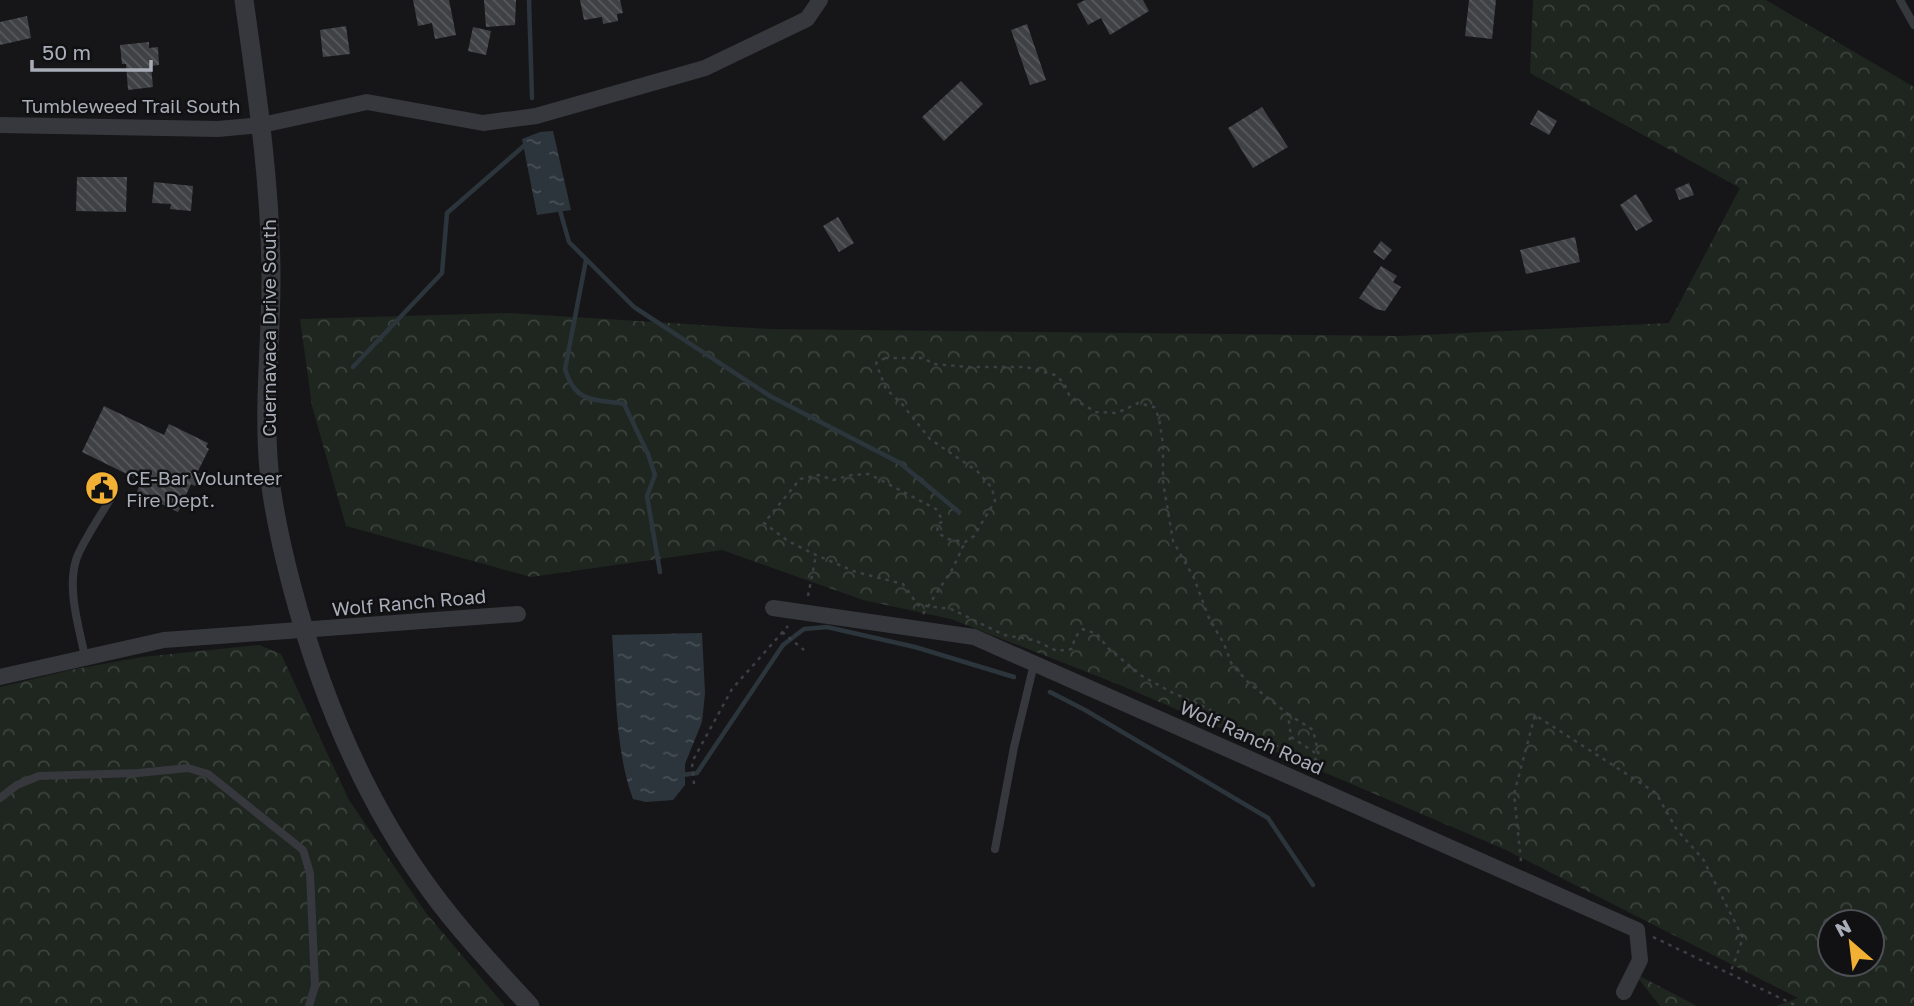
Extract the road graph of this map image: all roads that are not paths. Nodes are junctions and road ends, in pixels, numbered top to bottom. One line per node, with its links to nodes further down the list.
1 (244, 0): 6 (street, Cuernavaca Drive South)
2 (820, 0): 6 (street, Tumbleweed Trail South)
3 (1900, 0): 4 (lane)
4 (1914, 25)
5 (0, 125): 6 (street, Tumbleweed Trail South)
6 (262, 125): 10 (street, Cuernavaca Drive South)
7 (111, 498): 11 (lane)
8 (774, 608): 12 (street, Wolf Ranch Road)
9 (518, 614): 10 (street, Wolf Ranch Road)
10 (304, 631): 11 (street, Wolf Ranch Road); 18 (street, Cuernavaca Drive South)
11 (85, 657): 13 (street, Wolf Ranch Road)
12 (1034, 664): 15 (lane); 16 (street, Wolf Ranch Road)
13 (0, 677)
14 (0, 798): 17 (lane)
15 (995, 849)
16 (1624, 992)
17 (309, 1006)
18 (530, 1006)

